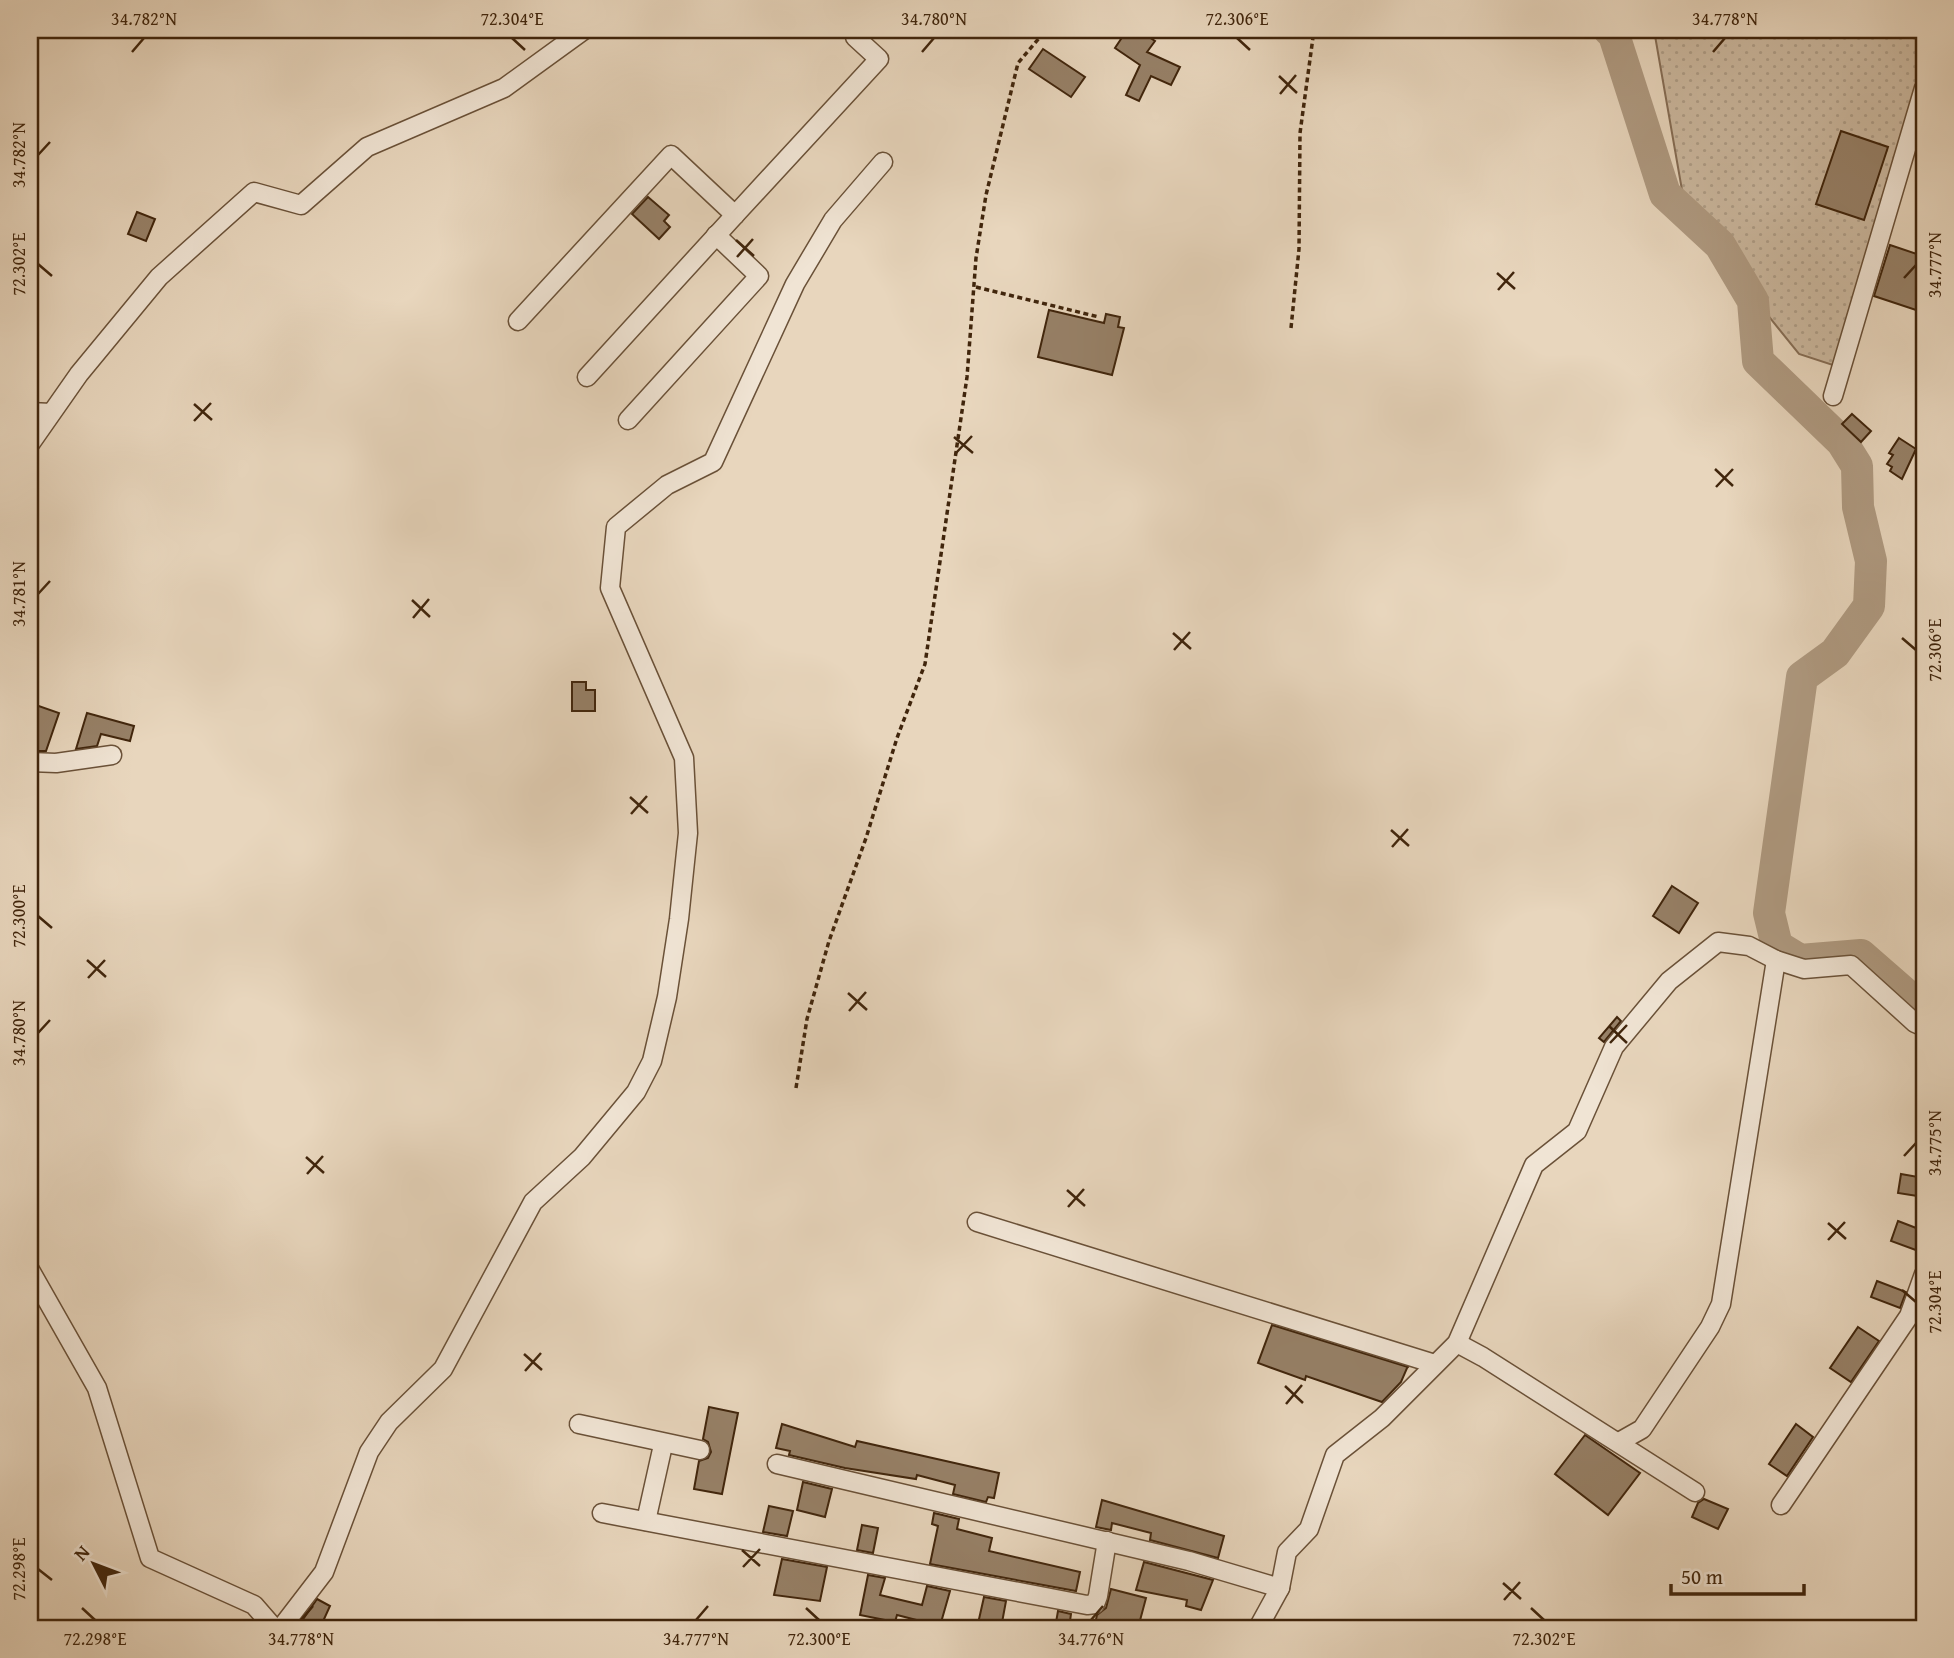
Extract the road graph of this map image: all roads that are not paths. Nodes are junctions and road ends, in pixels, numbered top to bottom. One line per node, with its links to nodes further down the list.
1 (584, 30): 11 (street)
2 (854, 30): 5 (street)
3 (1924, 88): 9 (street)
4 (883, 162): 35 (street)
5 (735, 215): 6 (street); 7 (street)
6 (716, 235): 8 (street); 12 (street)
7 (519, 321)
8 (587, 377)
9 (1833, 396)
10 (30, 412): 11 (street)
11 (51, 413): 13 (street)
12 (628, 420)
13 (30, 444)
14 (112, 755): 15 (street)
15 (30, 762)
16 (1776, 960): 17 (street); 21 (street); 24 (street)
17 (1924, 1027)
18 (977, 1222): 22 (street)
19 (30, 1270): 34 (street)
20 (1924, 1274): 29 (street)
21 (1457, 1343): 22 (street); 24 (street)
22 (1435, 1364): 33 (street)
23 (579, 1424): 25 (street)
24 (1619, 1442): 28 (street)
25 (663, 1445): 26 (street); 31 (street)
26 (700, 1450)
27 (777, 1464): 32 (street)
28 (1695, 1492)
29 (1781, 1505)
30 (602, 1513): 31 (street)
31 (646, 1521): 32 (street)
32 (1107, 1541): 33 (street)
33 (1280, 1588): 36 (street)
34 (274, 1628)
35 (281, 1628)
36 (1258, 1628)

